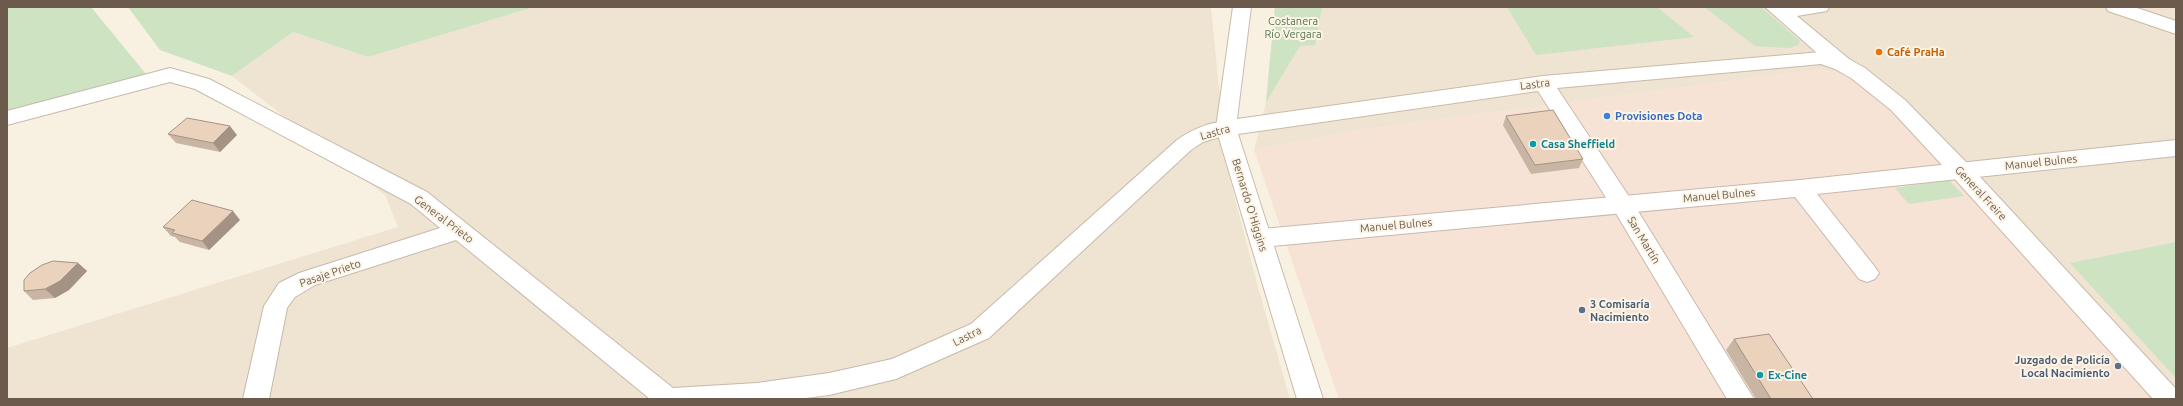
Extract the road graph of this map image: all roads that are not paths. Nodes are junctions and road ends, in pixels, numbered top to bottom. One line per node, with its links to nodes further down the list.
1 (1242, 7): 9 (street, Bernardo O'Higgins)
2 (1820, 7): 4 (street)
3 (2115, 7): 5 (street)
4 (1778, 10): 6 (street, General Freire)
5 (2176, 28)
6 (1842, 64): 7 (street, Lastra); 11 (street, General Freire)
7 (1543, 83): 9 (street, Lastra); 13 (street, San Martín)
8 (7, 118): 14 (street, General Prieto)
9 (1226, 128): 15 (street, Bernardo O'Higgins); 18 (street, Lastra)
10 (2176, 148): 11 (street, Manuel Bulnes)
11 (1961, 171): 12 (street, Manuel Bulnes); 21 (street, General Freire)
12 (1800, 188): 13 (street, Manuel Bulnes); 16 (street)
13 (1622, 204): 15 (street, Manuel Bulnes); 20 (street, San Martín)
14 (460, 230): 17 (street, Pasaje Prieto); 18 (street, General Prieto)
15 (1261, 238): 19 (street, Bernardo O'Higgins)
16 (1867, 273)
17 (256, 399)
18 (668, 399)
19 (1310, 399)
20 (1741, 399)
21 (2169, 399)

